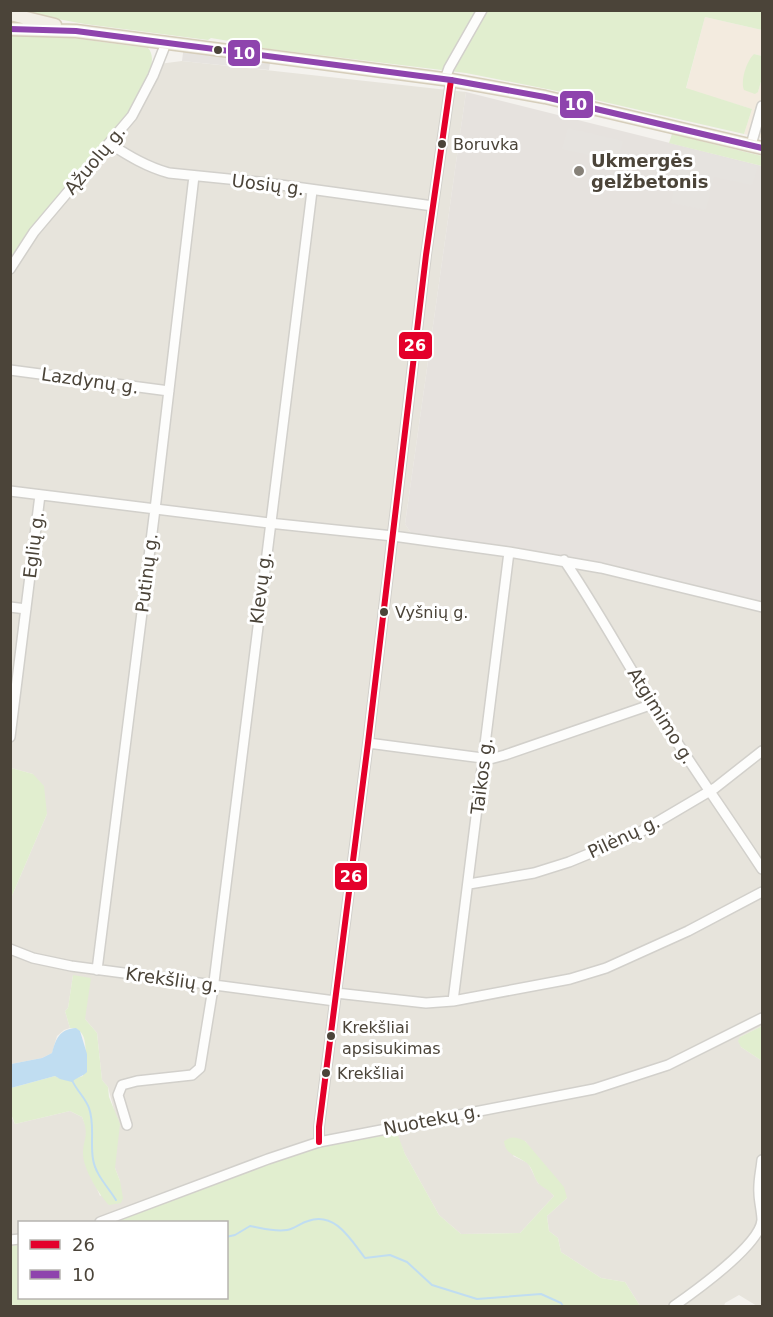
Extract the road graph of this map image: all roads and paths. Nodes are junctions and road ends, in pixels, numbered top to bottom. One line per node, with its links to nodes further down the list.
1 (482, 10): 6 (street)
2 (10, 14): 4 (main road)
3 (10, 28): 4 (main road)
4 (76, 31): 5 (main road)
5 (166, 43): 6 (main road); 8 (street, Ąžuolų g.)
6 (448, 80): 9 (main road); 12 (street)
7 (762, 106): 9 (street)
8 (110, 144): 10 (street, Uosių g.); 13 (street, Ąžuolų g.)
9 (757, 147)
10 (194, 176): 11 (street, Uosių g.); 15 (street, Putinų g.)
11 (312, 191): 12 (street, Uosių g.); 19 (street, Klevų g.)
12 (433, 206): 20 (street)
13 (10, 269)
14 (10, 370): 15 (street, Lazdynų g.)
15 (169, 392): 18 (street, Putinų g.)
16 (10, 491): 17 (street)
17 (40, 495): 18 (street); 25 (street, Eglių g.)
18 (155, 507): 19 (street); 37 (street, Putinų g.)
19 (269, 523): 20 (street); 38 (street, Klevų g.)
20 (393, 536): 21 (street); 29 (street)
21 (509, 552): 22 (street); 31 (street, Taikos g.)
22 (564, 560): 24 (street); 26 (street, Atgimimo g.)
23 (10, 607): 25 (street)
24 (762, 607)
25 (26, 609): 27 (street, Eglių g.)
26 (653, 704): 31 (street); 32 (street, Atgimimo g.)
27 (11, 724): 28 (street, Eglių g.)
28 (10, 737)
29 (368, 743): 31 (street); 39 (street)
30 (762, 751): 32 (street, Pilėnų g.)
31 (484, 759): 34 (street, Taikos g.)
32 (709, 791): 33 (street, Atgimimo g.); 34 (street, Pilėnų g.)
33 (762, 869)
34 (469, 884): 40 (street, Taikos g.)
35 (762, 892): 40 (street, Krekšlių g.)
36 (10, 949): 37 (street, Krekšlių g.)
37 (97, 970): 38 (street, Krekšlių g.)
38 (213, 986): 39 (street, Krekšlių g.); 42 (street, Klevų g.)
39 (336, 997): 40 (street, Krekšlių g.); 43 (street)
40 (453, 1001)
41 (762, 1018): 43 (street, Nuotekų g.)
42 (127, 1125)
43 (319, 1142): 45 (street, Nuotekų g.)
44 (762, 1160): 46 (street)
45 (103, 1221)
46 (674, 1306)

